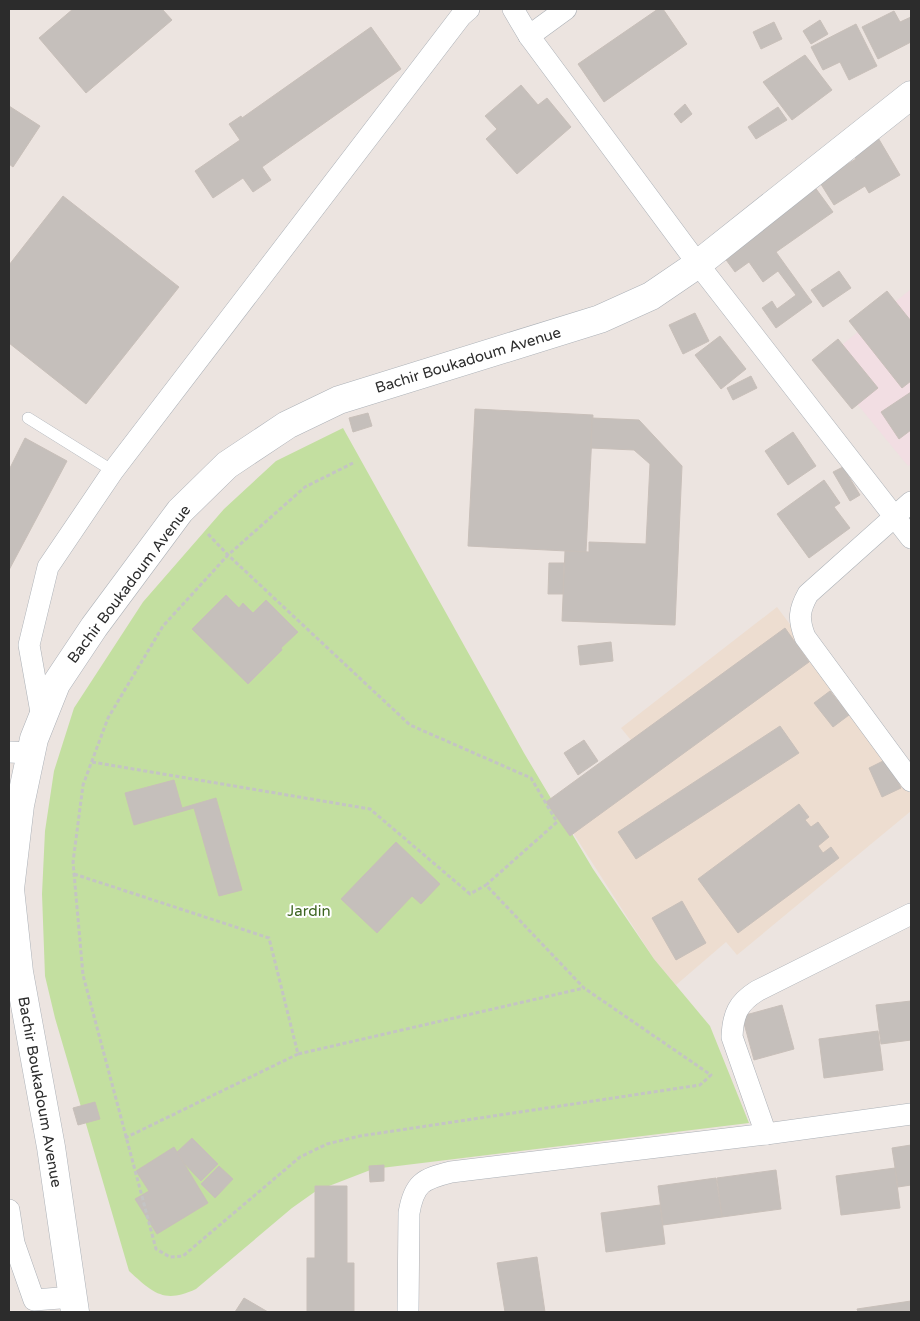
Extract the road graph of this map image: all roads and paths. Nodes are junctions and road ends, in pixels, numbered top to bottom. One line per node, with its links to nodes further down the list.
1 (469, 9): 9 (street)
2 (513, 9): 4 (street)
3 (566, 9): 4 (street)
4 (529, 36): 6 (street)
5 (911, 95): 6 (street, Bachir Boukadoum Avenue)
6 (698, 264): 11 (street); 15 (street, Bachir Boukadoum Avenue)
7 (28, 418): 9 (lane)
8 (352, 463): 14 (path)
9 (113, 471): 15 (street)
10 (911, 502): 11 (street)
11 (894, 516): 13 (street); 18 (street)
12 (208, 534): 14 (path)
13 (911, 538)
14 (228, 555): 17 (path); 20 (path)
15 (42, 718): 16 (street, Bachir Boukadoum Avenue)
16 (20, 752): 28 (street, Bachir Boukadoum Avenue)
17 (92, 762): 19 (path); 20 (path)
18 (911, 781)
19 (74, 874): 23 (path); 26 (path)
20 (486, 886): 22 (path)
21 (911, 914): 25 (street)
22 (584, 988): 23 (path); 26 (path)
23 (298, 1054): 26 (path)
24 (911, 1114): 25 (street)
25 (766, 1134): 29 (street)
26 (125, 1138)
27 (9, 1210): 28 (street)
28 (74, 1305)
29 (408, 1312)

